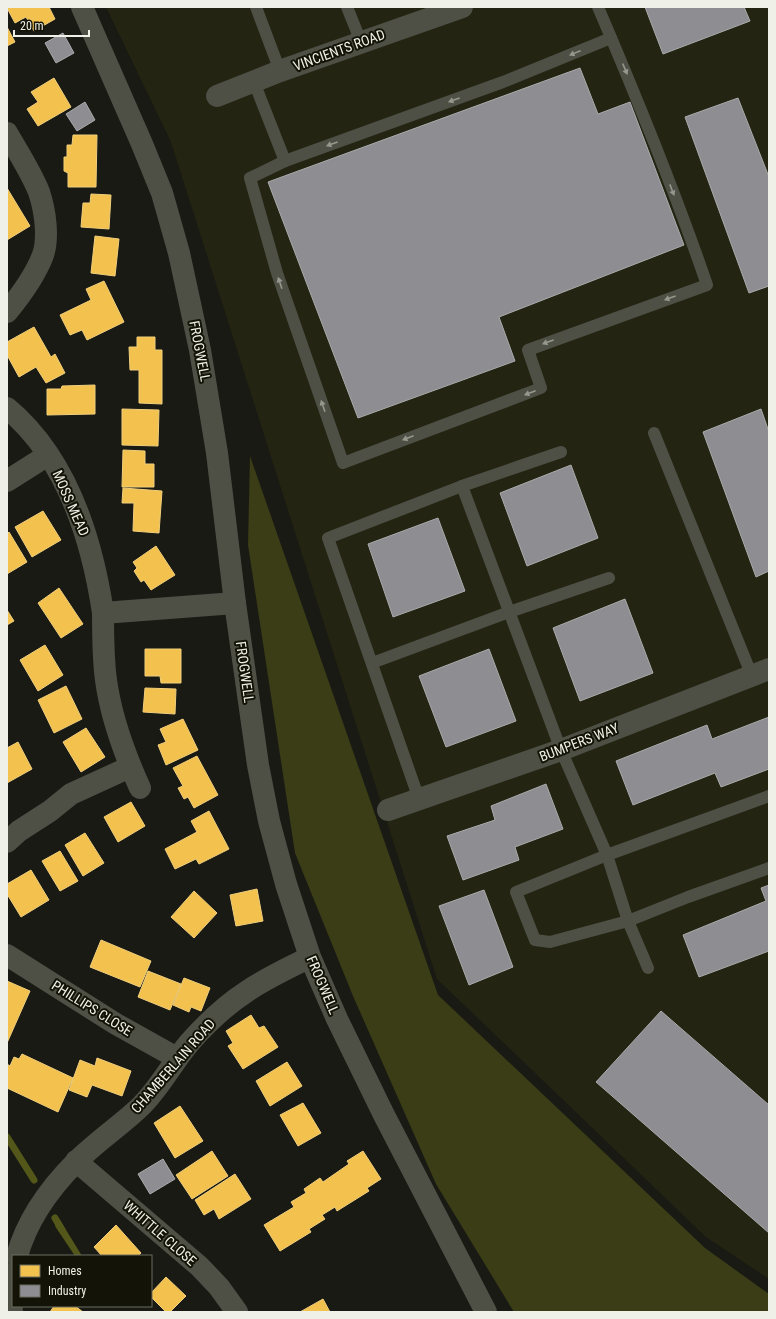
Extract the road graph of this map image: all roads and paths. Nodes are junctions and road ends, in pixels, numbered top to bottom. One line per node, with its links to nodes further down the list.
1 (82, 7): 21 (street, FROGWELL)
2 (256, 7): 8 (lane)
3 (347, 7): 7 (lane)
4 (462, 7): 7 (street, VINCIENTS ROAD)
5 (598, 7): 6 (lane)
6 (611, 38): 12 (lane, one-way to 12); 12 (lane, one-way to 12)
7 (361, 42): 8 (street, VINCIENTS ROAD)
8 (280, 71): 9 (street, VINCIENTS ROAD)
9 (254, 82): 10 (street, VINCIENTS ROAD); 12 (lane)
10 (217, 96)
11 (8, 136): 13 (street)
12 (285, 161)
13 (7, 312)
14 (7, 408): 17 (street, MOSS MEAD)
15 (654, 433): 25 (lane)
16 (562, 452): 19 (lane)
17 (48, 455): 18 (street); 23 (street, MOSS MEAD)
18 (7, 481)
19 (462, 486): 22 (lane); 24 (lane)
20 (609, 578): 22 (lane)
21 (235, 603): 23 (street); 37 (street, FROGWELL)
22 (510, 612): 24 (lane); 26 (lane)
23 (102, 613): 27 (street, MOSS MEAD)
24 (372, 663): 30 (lane)
25 (760, 673): 26 (street, BUMPERS WAY)
26 (561, 750): 30 (street, BUMPERS WAY); 33 (lane)
27 (130, 767): 28 (street, MOSS MEAD); 32 (street)
28 (140, 788)
29 (769, 796): 33 (lane)
30 (419, 799): 31 (street, BUMPERS WAY)
31 (388, 810)
32 (10, 833)
33 (606, 855): 35 (lane); 35 (lane)
34 (769, 868): 35 (lane)
35 (628, 921): 38 (lane)
36 (7, 955): 39 (street, PHILLIPS CLOSE)
37 (310, 957): 39 (street, CHAMBERLAIN ROAD); 45 (street, FROGWELL)
38 (648, 968)
39 (177, 1058): 40 (street, CHAMBERLAIN ROAD)
40 (76, 1161): 41 (street, CHAMBERLAIN ROAD); 44 (street, WHITTLE CLOSE)
41 (17, 1255)
42 (12, 1286): 43 (street)
43 (12, 1312)
44 (237, 1312)
45 (486, 1312)

